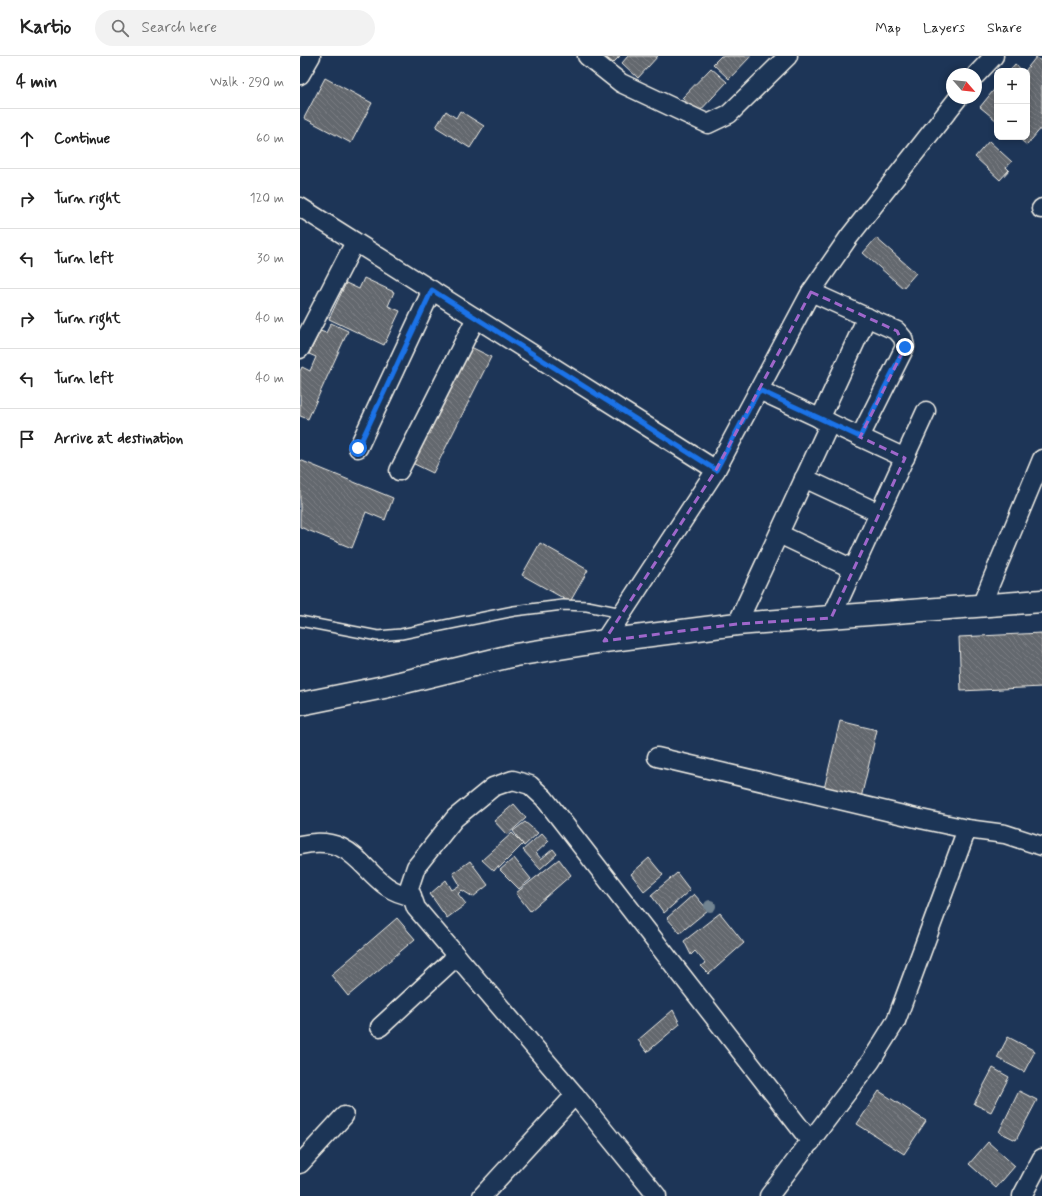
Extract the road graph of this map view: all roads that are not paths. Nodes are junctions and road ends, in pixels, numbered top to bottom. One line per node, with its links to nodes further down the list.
1 (587, 56): 2 (street)
2 (788, 56)
3 (994, 56): 4 (street)
4 (982, 69)
5 (953, 104): 9 (street)
6 (300, 207): 7 (street)
7 (355, 242): 8 (street); 12 (street)
8 (432, 290): 11 (street); 17 (street)
9 (811, 292): 10 (street); 13 (street)
10 (867, 317): 15 (street); 16 (street)
11 (476, 318): 20 (street); 21 (street)
12 (300, 349)
13 (759, 390): 15 (street); 20 (street)
14 (926, 411): 18 (street)
15 (825, 421): 16 (street); 22 (street)
16 (860, 437): 18 (street)
17 (358, 448)
18 (905, 458): 23 (street)
19 (1042, 459): 27 (street)
20 (716, 470): 28 (street)
21 (399, 471)
22 (804, 478): 23 (street); 24 (street)
23 (879, 513): 25 (street)
24 (779, 534): 25 (street); 31 (street)
25 (854, 568): 29 (street)
26 (1042, 601): 27 (street)
27 (981, 606): 29 (street)
28 (622, 613): 30 (lane); 32 (street)
29 (831, 618): 31 (street)
30 (300, 621)
31 (737, 624): 32 (street)
32 (604, 641): 33 (street)
33 (300, 704)
34 (657, 757): 35 (street)
35 (967, 829): 37 (street); 43 (street)
36 (300, 845): 38 (street)
37 (1042, 846)
38 (412, 896): 39 (street); 43 (street)
39 (457, 956): 40 (street); 41 (street)
40 (380, 1027)
41 (575, 1095): 46 (street); 47 (street)
42 (344, 1116): 45 (street)
43 (811, 1142): 48 (street)
44 (1042, 1158): 49 (street)
45 (300, 1164)
46 (482, 1196)
47 (657, 1196)
48 (769, 1196)
49 (1022, 1196)

